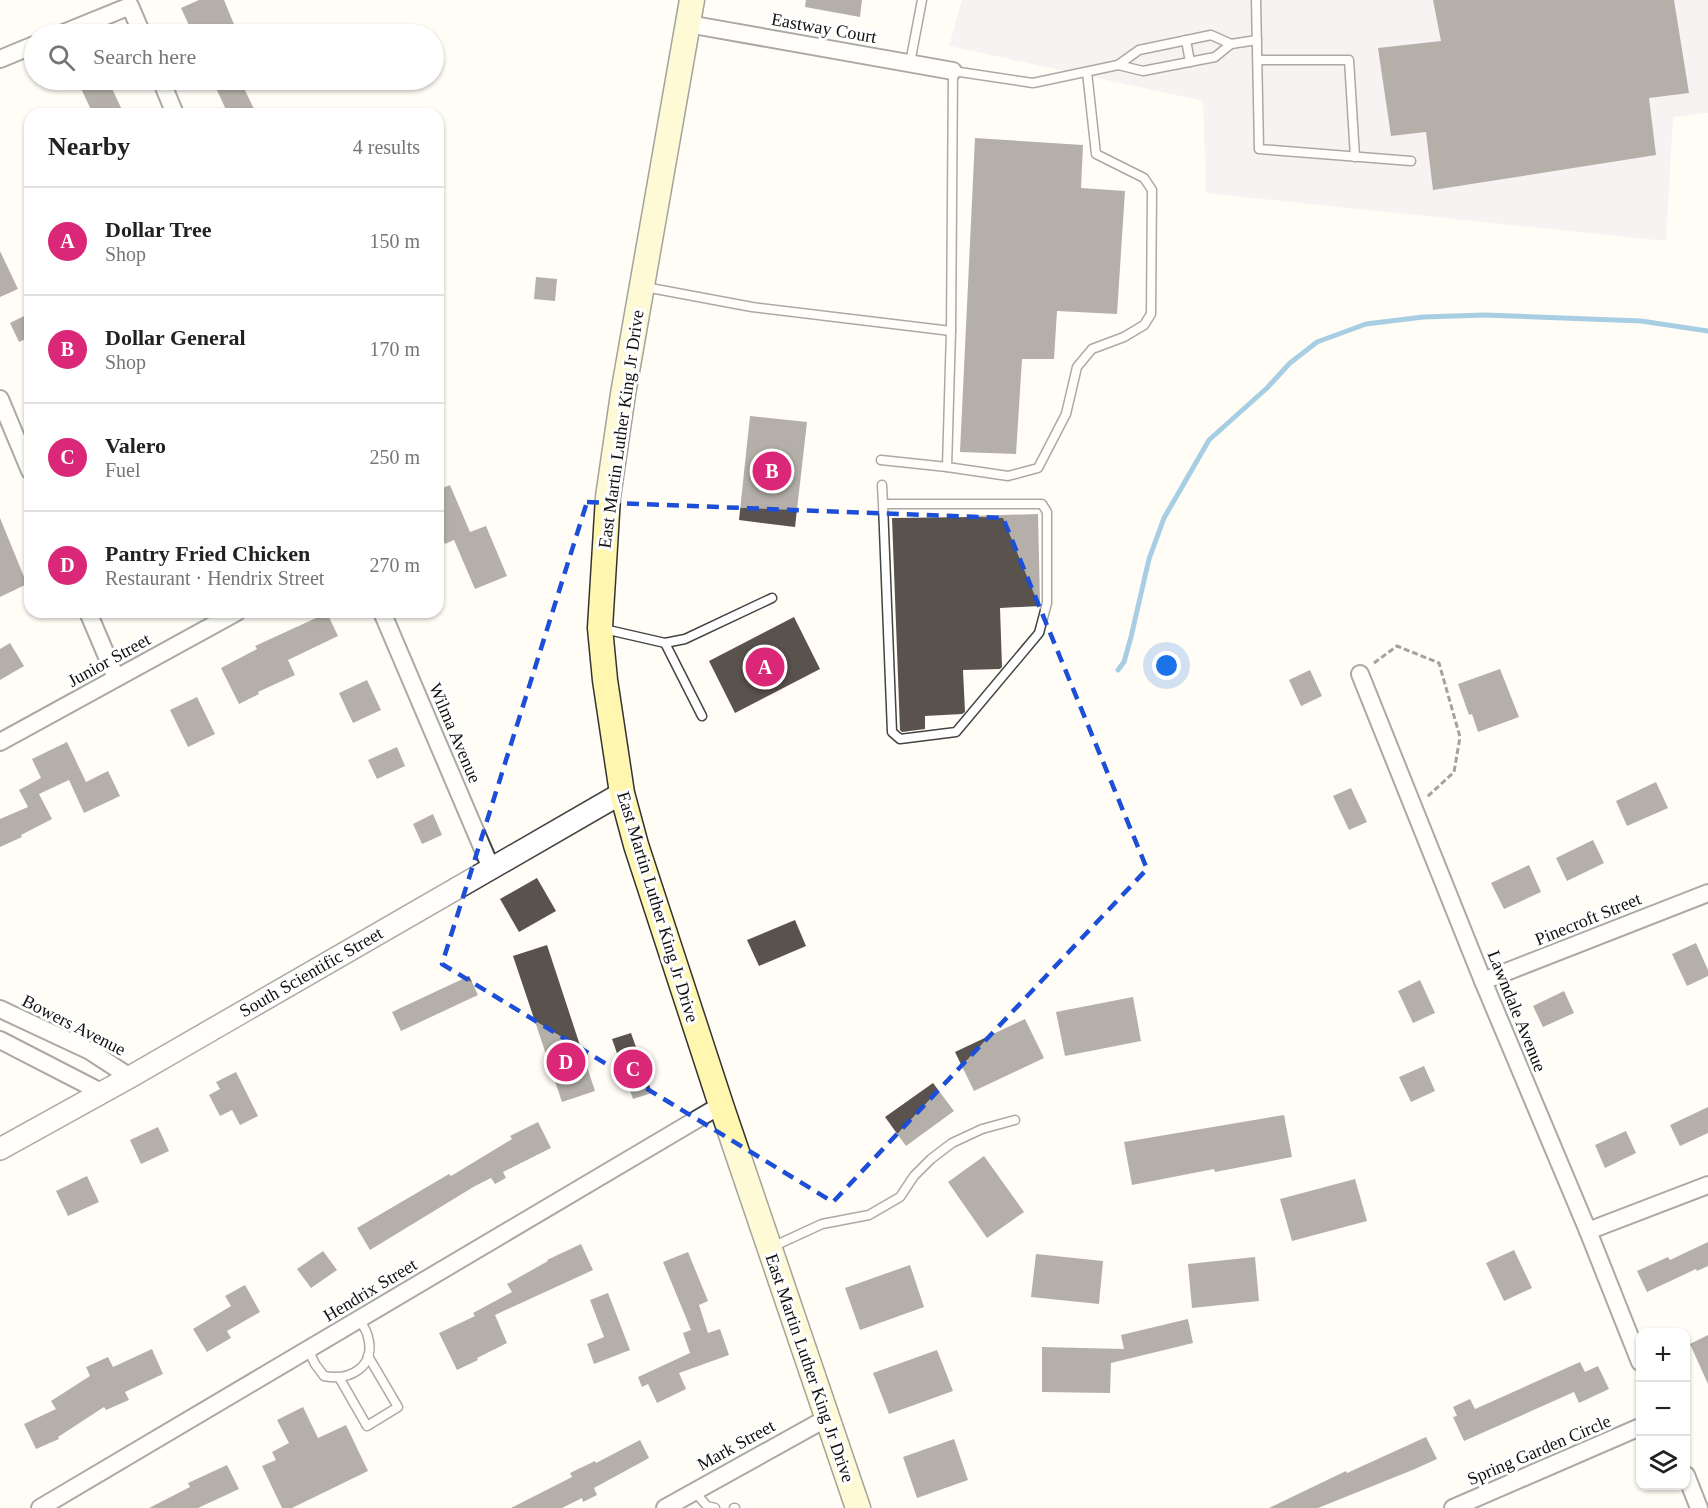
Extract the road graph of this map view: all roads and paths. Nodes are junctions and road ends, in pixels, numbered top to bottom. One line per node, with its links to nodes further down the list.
1 (692, 0): 6 (main road, East Martin Luther King Jr Drive)
2 (922, 0): 14 (lane)
3 (1256, 0): 8 (lane)
4 (86, 24): 5 (street)
5 (138, 24)
6 (687, 24): 14 (street, Eastway Court); 22 (main road, East Martin Luther King Jr Drive)
7 (1186, 40): 9 (lane); 13 (lane); 15 (lane)
8 (1257, 40): 9 (lane); 12 (lane)
9 (1231, 44): 13 (lane)
10 (24, 49): 11 (street)
11 (0, 59)
12 (1258, 60): 20 (lane); 20 (lane)
13 (1190, 62): 15 (lane)
14 (910, 63): 16 (street, Eastway Court)
15 (1118, 64): 17 (lane)
16 (953, 71): 17 (lane); 23 (lane)
17 (1087, 72): 27 (lane)
18 (165, 90): 19 (street)
19 (173, 108)
20 (1355, 157): 21 (lane)
21 (1411, 161)
22 (641, 287): 23 (lane); 34 (main road, East Martin Luther King Jr Drive)
23 (951, 331): 27 (lane)
24 (0, 399): 25 (street)
25 (24, 457)
26 (881, 460): 27 (lane)
27 (947, 467)
28 (882, 485): 29 (lane)
29 (883, 504): 29 (lane)
30 (772, 597): 35 (lane)
31 (91, 618): 37 (street)
32 (226, 618): 37 (street, Junior Street)
33 (385, 618): 42 (street, Wilma Avenue)
34 (600, 628): 35 (lane); 40 (main road, East Martin Luther King Jr Drive)
35 (665, 643): 38 (lane)
36 (1360, 674): 41 (street, Lawndale Avenue); 41 (path)
37 (116, 678): 39 (street, Junior Street)
38 (702, 716)
39 (0, 742)
40 (622, 794): 42 (street, South Scientific Street); 49 (main road, East Martin Luther King Jr Drive)
41 (1414, 809): 44 (street, Lawndale Avenue)
42 (491, 868): 47 (street, South Scientific Street)
43 (1708, 893): 44 (street, Pinecroft Street)
44 (1483, 981): 53 (street, Lawndale Avenue)
45 (0, 1009): 47 (street, Bowers Avenue)
46 (0, 1040): 48 (street)
47 (130, 1077): 48 (street, South Scientific Street)
48 (101, 1092): 51 (street, South Scientific Street)
49 (721, 1106): 54 (main road, East Martin Luther King Jr Drive); 55 (street, Hendrix Street)
50 (1015, 1120): 54 (lane)
51 (0, 1149)
52 (1708, 1185): 53 (street)
53 (1588, 1231): 57 (street, Lawndale Avenue)
54 (770, 1248): 60 (main road, East Martin Luther King Jr Drive)
55 (359, 1319): 56 (street, Hendrix Street); 58 (lane)
56 (308, 1349): 59 (lane); 64 (street, Hendrix Street)
57 (1636, 1350)
58 (368, 1356): 59 (lane); 59 (lane)
59 (340, 1379)
60 (827, 1418): 63 (street, Mark Street); 67 (main road, East Martin Luther King Jr Drive)
61 (1636, 1429): 68 (street, Spring Garden Circle)
62 (1690, 1484): 69 (street)
63 (694, 1491): 65 (street, Mark Street); 66 (lane)
64 (43, 1507)
65 (665, 1508)
66 (715, 1508)
67 (858, 1508)
68 (1453, 1508)
69 (1699, 1508)

